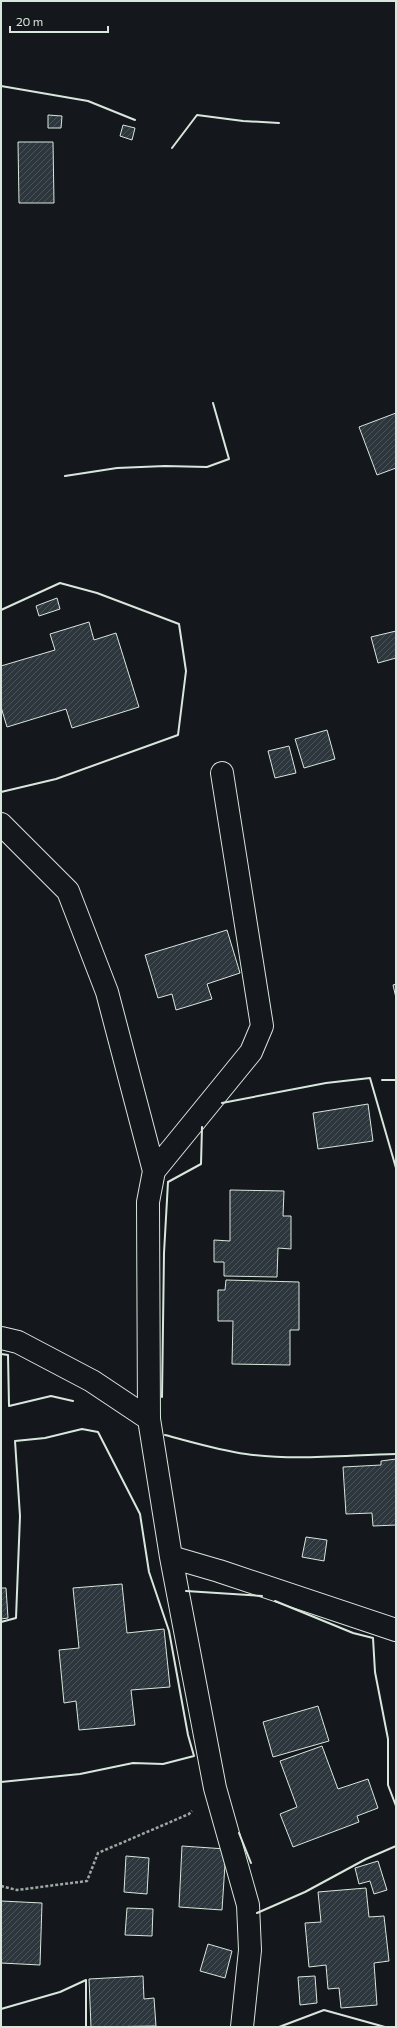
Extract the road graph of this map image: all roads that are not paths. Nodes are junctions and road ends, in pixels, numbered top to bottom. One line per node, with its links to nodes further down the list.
1 (222, 773): 3 (street)
2 (1, 824): 3 (street)
3 (154, 1171): 5 (street)
4 (1, 1338): 5 (street)
5 (149, 1419): 6 (street)
6 (171, 1556): 7 (street); 8 (street)
7 (396, 1630)
8 (242, 2027)

